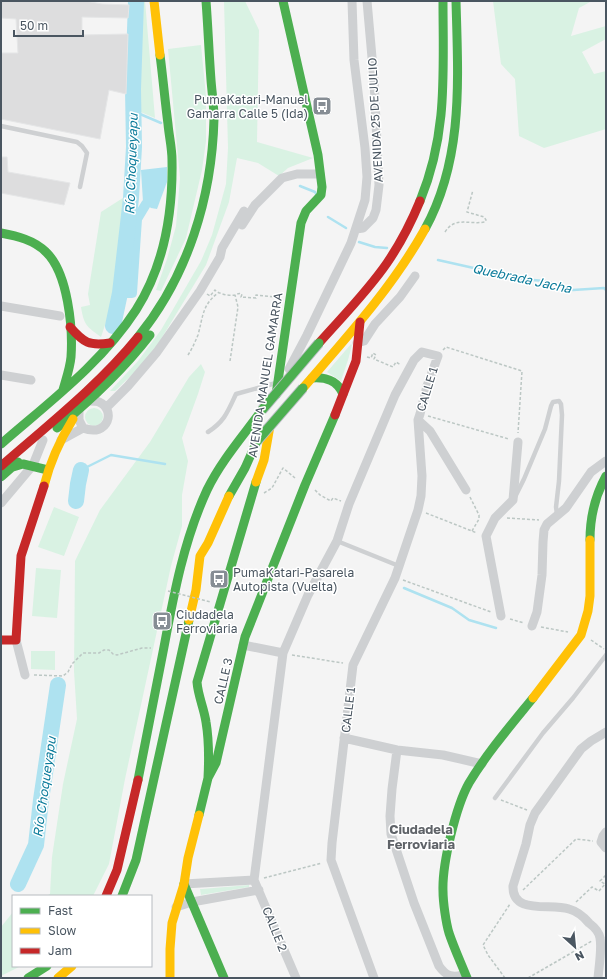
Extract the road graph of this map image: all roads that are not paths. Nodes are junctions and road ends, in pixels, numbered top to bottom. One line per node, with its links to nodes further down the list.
1 (154, 1): 21 (main road)
2 (206, 1): 16 (main road)
3 (283, 1): 9 (main road, AVENIDA MANUEL GAMARRA)
4 (352, 1): 12 (street, AVENIDA 25 DE JULIO)
5 (367, 1): 12 (street, AVENIDA 25 DE JULIO)
6 (443, 1): 71 (main road, bridge)
7 (456, 1): 19 (main road)
8 (1, 126): 10 (lane)
9 (320, 174): 14 (street); 26 (main road, AVENIDA MANUEL GAMARRA)
10 (80, 187)
11 (244, 210): 14 (street)
12 (356, 229): 26 (street, AVENIDA 25 DE JULIO)
13 (1, 233): 20 (main road)
14 (220, 257): 30 (street)
15 (415, 276): 22 (street)
16 (174, 281): 29 (main road); 40 (main road)
17 (1, 306): 18 (street)
18 (60, 316)
19 (360, 321): 22 (main road, CALLE 3); 24 (main road)
20 (70, 327): 21 (main road); 27 (main road)
21 (110, 343): 27 (main road)
22 (357, 346): 28 (main road, CALLE 3)
23 (1, 375): 25 (street)
24 (312, 378): 28 (main road); 72 (main road, bridge)
25 (31, 380)
26 (278, 382): 34 (lane); 64 (main road, AVENIDA MANUEL GAMARRA)
27 (63, 390): 38 (main road)
28 (343, 394): 56 (main road, CALLE 3)
29 (90, 401): 30 (street); 31 (main road)
30 (106, 408): 33 (street)
31 (79, 410): 33 (street); 35 (main road); 36 (main road)
32 (419, 417): 46 (street); 50 (street, CALLE 1); 51 (street, CALLE 1)
33 (83, 428): 36 (street)
34 (208, 432)
35 (43, 440): 41 (street); 42 (main road)
36 (60, 440): 43 (main road)
37 (518, 442): 47 (street)
38 (1, 444)
39 (606, 461): 49 (street)
40 (1, 466)
41 (33, 466): 42 (main road); 43 (main road); 48 (street)
42 (13, 467): 45 (main road)
43 (48, 470): 55 (main road)
44 (606, 476): 63 (main road)
45 (1, 477)
46 (466, 490)
47 (513, 500): 49 (lane); 52 (street)
48 (1, 504)
49 (557, 514): 53 (street)
50 (337, 541): 51 (lane); 57 (street, CALLE 1)
51 (399, 566): 61 (street, CALLE 1)
52 (501, 616)
53 (532, 626)
54 (1, 640): 55 (main road)
55 (16, 640): 59 (street)
56 (243, 645): 57 (street); 64 (main road, CALLE 3)
57 (283, 653): 68 (street, CALLE 1)
58 (606, 654): 65 (lane)
59 (25, 675)
60 (606, 732): 84 (street)
61 (344, 738): 62 (street); 83 (street, CALLE 1)
62 (397, 750): 63 (street); 77 (street)
63 (482, 764): 77 (main road)
64 (208, 778): 69 (main road, CALLE 3)
65 (495, 798)
66 (606, 832): 67 (street)
67 (604, 844)
68 (254, 880): 69 (street); 70 (street, CALLE 2)
69 (184, 884): 73 (main road); 74 (main road, CALLE 3)
70 (259, 890): 73 (street); 82 (street, CALLE 2)
71 (106, 895)
72 (122, 895)
73 (192, 902): 74 (street); 81 (main road)
74 (176, 907): 80 (main road, CALLE 3)
75 (45, 967): 78 (main road)
76 (71, 967): 79 (main road)
77 (466, 976)
78 (28, 978)
79 (58, 978)
80 (170, 978)
81 (224, 978)
82 (296, 978)
83 (374, 978)
84 (598, 978)

